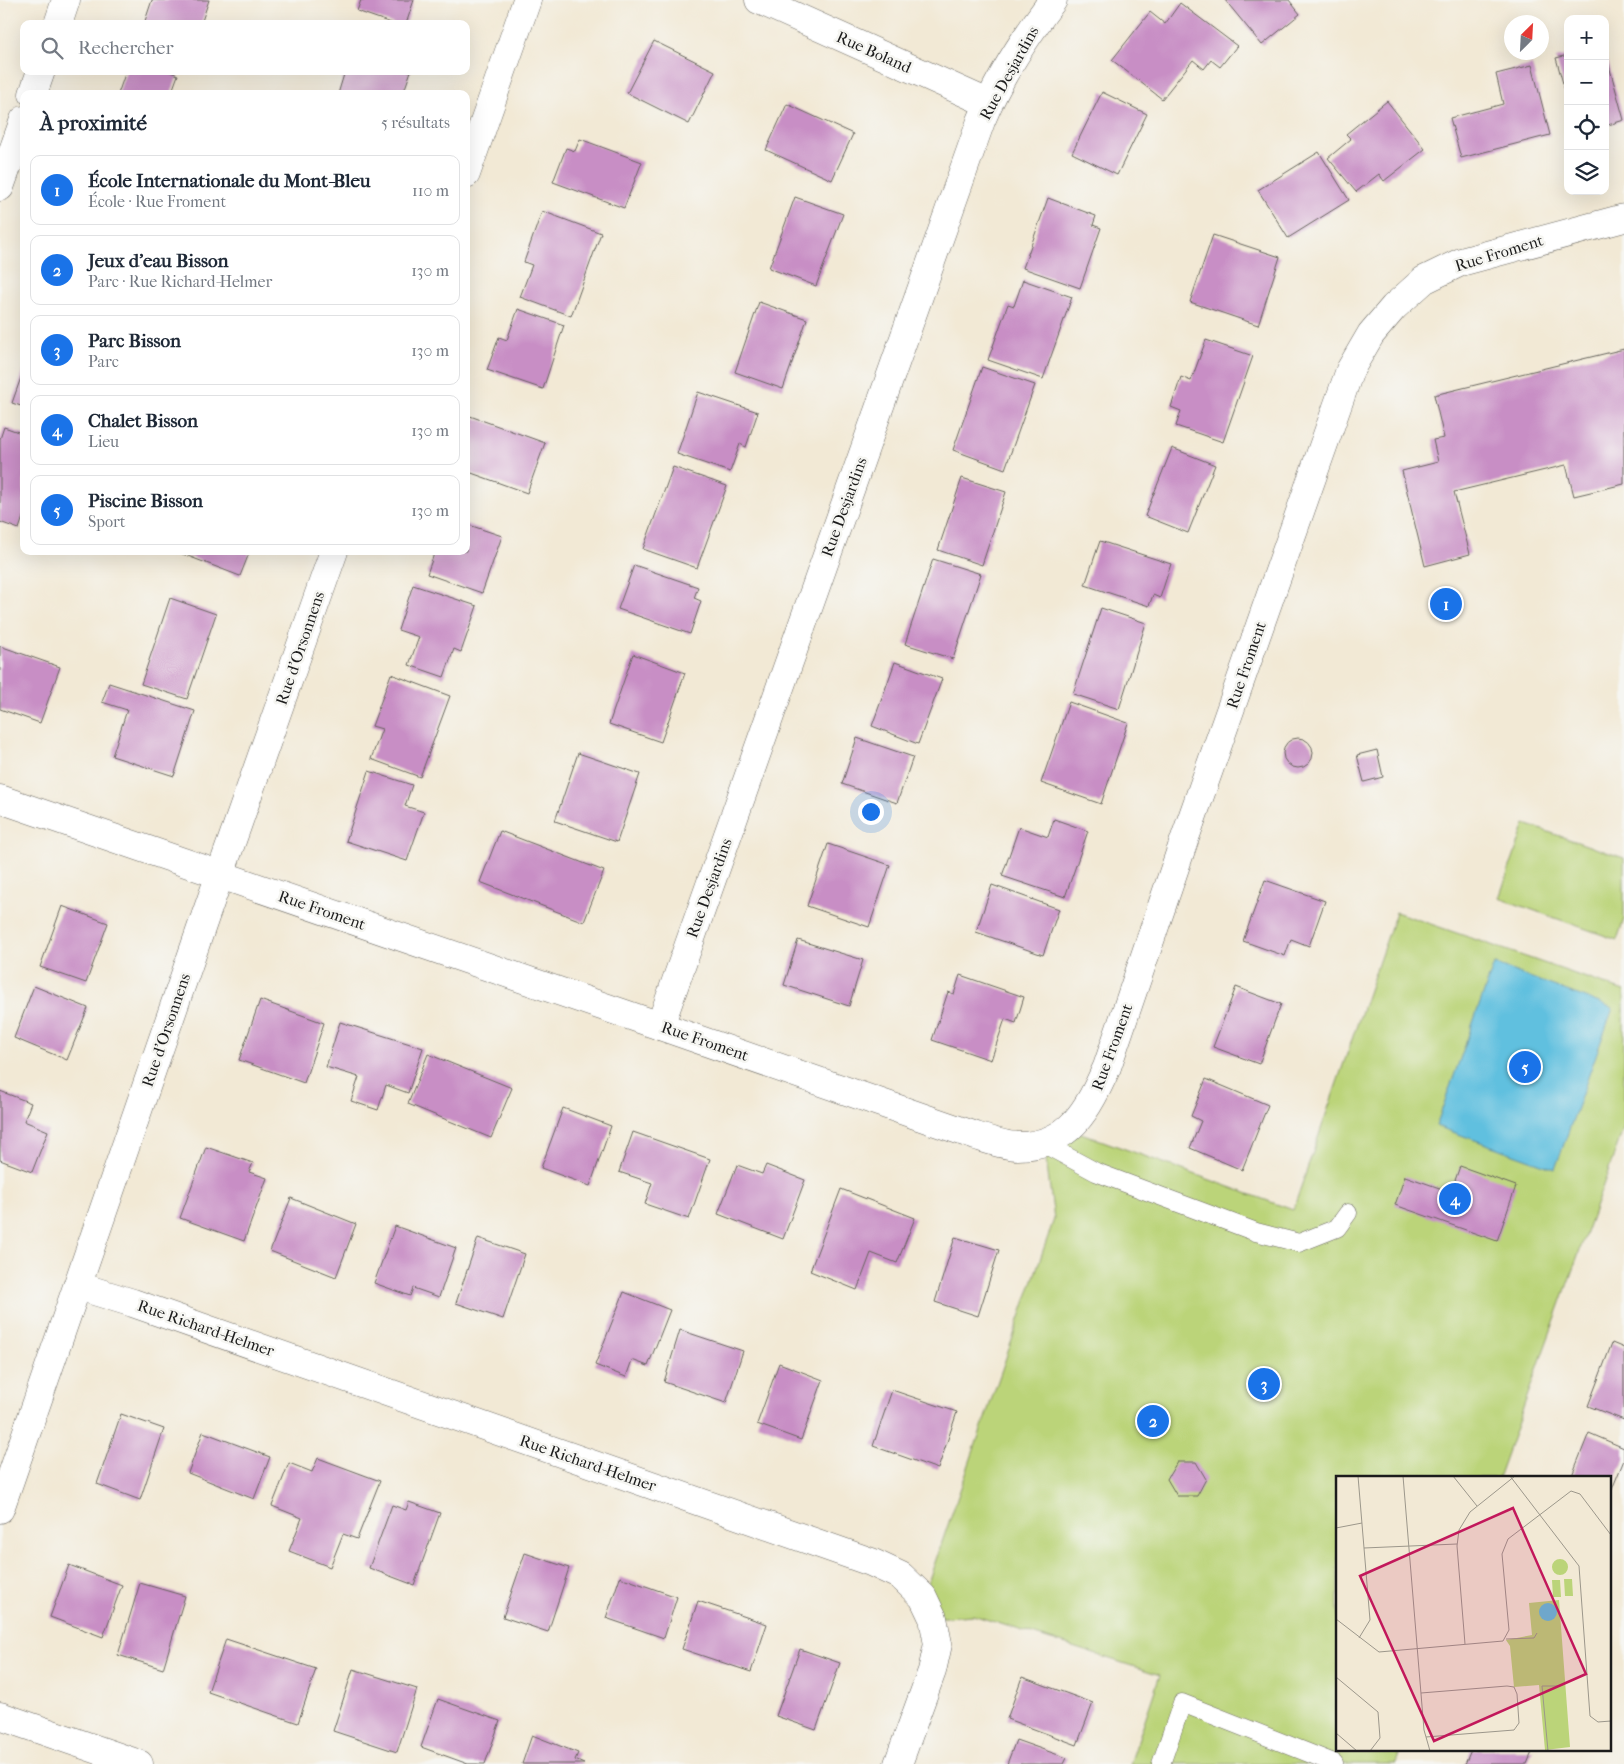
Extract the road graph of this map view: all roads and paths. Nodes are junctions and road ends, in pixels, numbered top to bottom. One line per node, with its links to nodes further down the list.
1 (66, 0): 5 (street)
2 (527, 0): 10 (street)
3 (760, 0): 8 (street, Rue Boland)
4 (1053, 0): 8 (street, Rue Desjardins)
5 (59, 20)
6 (40, 75): 7 (street)
7 (34, 90)
8 (988, 103): 16 (street, Rue Desjardins)
9 (20, 131): 11 (street)
10 (470, 163)
11 (0, 188)
12 (1624, 218): 17 (street, Rue Froment)
13 (333, 555): 15 (street, Rue d'Orsonnens)
14 (0, 799): 15 (street, Rue Froment)
15 (220, 875): 16 (street, Rue Froment); 19 (street, Rue d'Orsonnens)
16 (660, 1026): 17 (street, Rue Froment)
17 (1044, 1144): 18 (lane)
18 (1348, 1213)
19 (78, 1286): 20 (street, Rue d'Orsonnens); 24 (street, Rue Richard-Helmer)
20 (0, 1510)
21 (0, 1716): 23 (street)
22 (1334, 1763): 25 (lane)
23 (139, 1764)
24 (898, 1764)
25 (1161, 1764)

